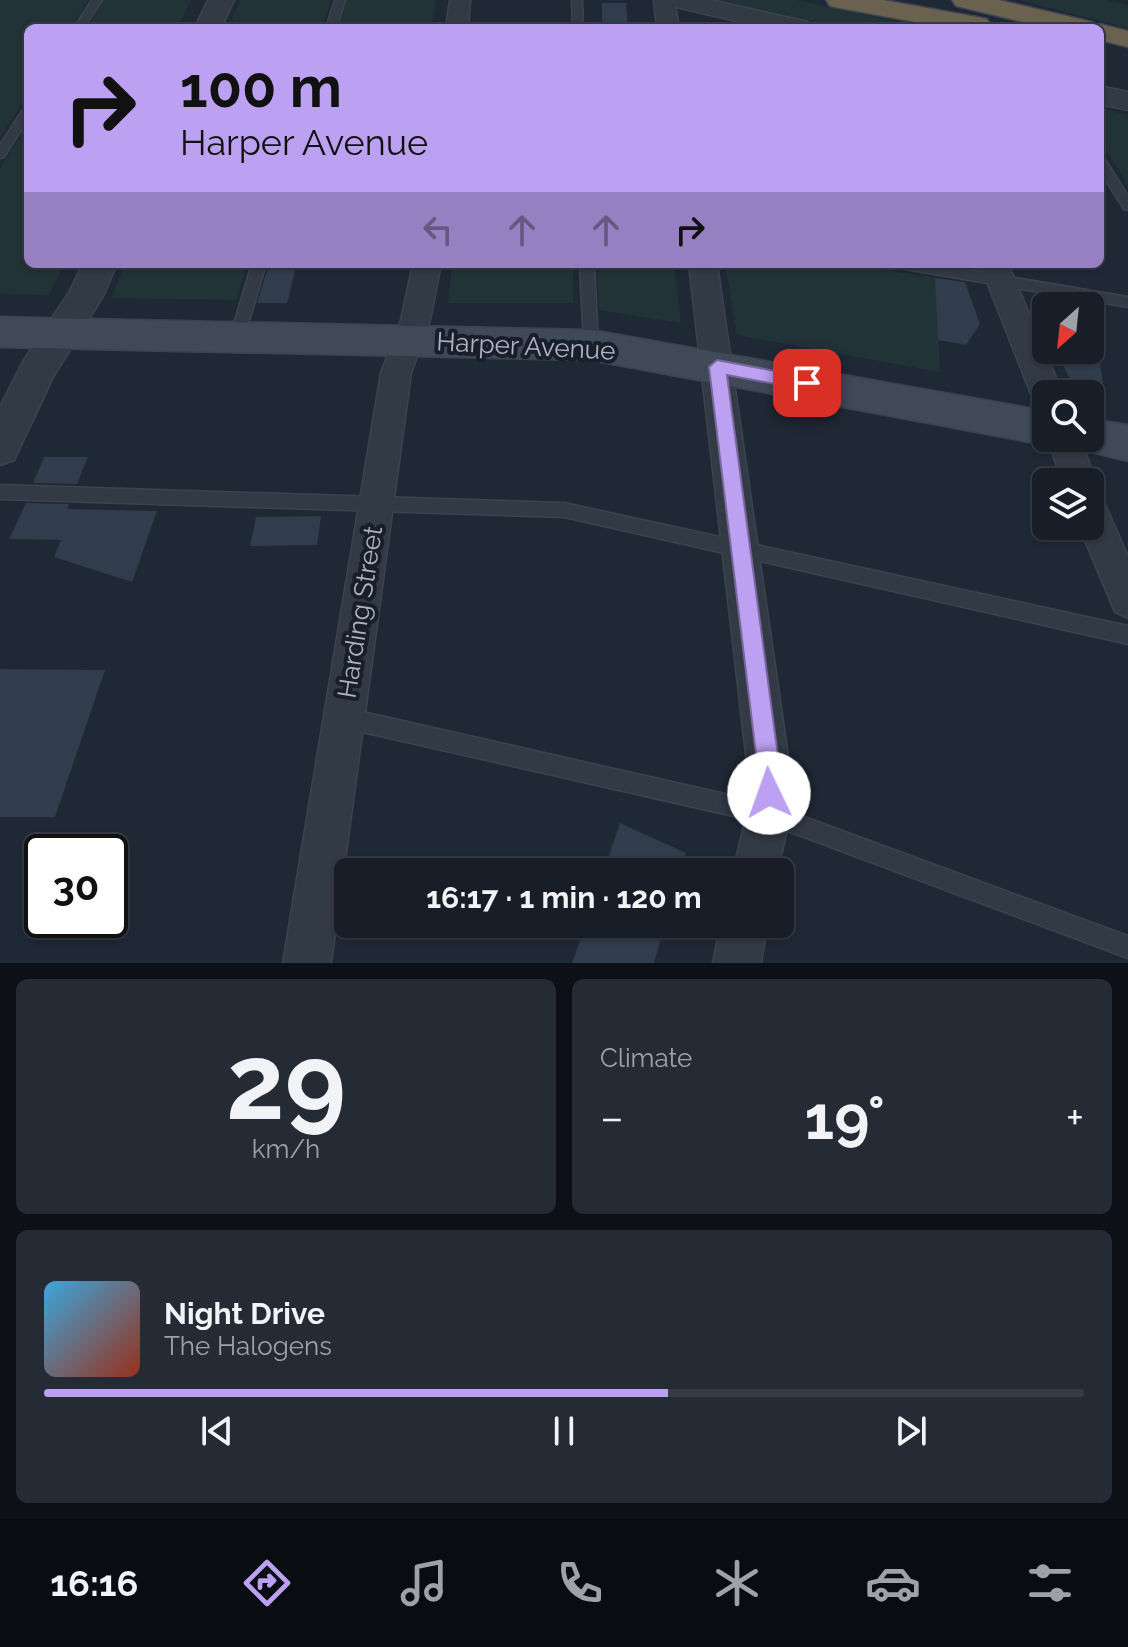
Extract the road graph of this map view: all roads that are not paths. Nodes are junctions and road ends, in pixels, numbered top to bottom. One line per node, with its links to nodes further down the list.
1 (97, 0): 14 (lane)
2 (221, 0): 15 (street)
3 (340, 0): 16 (lane)
4 (460, 0): 17 (street)
5 (577, 0): 18 (lane)
6 (664, 0): 19 (street)
7 (677, 0): 13 (street)
8 (839, 0): 11 (highway)
9 (877, 0): 11 (highway)
10 (965, 0): 12 (highway)
11 (984, 18): 12 (highway)
12 (1048, 20): 20 (highway)
13 (750, 22)
14 (82, 24)
15 (210, 24)
16 (332, 24)
17 (457, 24)
18 (578, 24)
19 (667, 24)
20 (1065, 24)
21 (1104, 33): 22 (highway)
22 (1128, 39)
23 (1104, 55): 24 (highway)
24 (1128, 60)
25 (1104, 96): 26 (street)
26 (1128, 101)
27 (24, 116): 28 (lane)
28 (0, 154)
29 (1104, 167): 30 (lane)
30 (1128, 206)
31 (98, 268): 40 (street)
32 (258, 268): 41 (lane)
33 (426, 268): 42 (street, Harding Street)
34 (587, 268): 43 (lane)
35 (704, 268): 44 (street)
36 (951, 268): 37 (lane)
37 (997, 272): 38 (lane); 45 (street)
38 (1128, 302)
39 (0, 332): 40 (main road, Harper Avenue)
40 (62, 333): 41 (main road, Harper Avenue); 49 (street)
41 (237, 337): 42 (main road, Harper Avenue)
42 (411, 340): 43 (main road, Harper Avenue); 51 (street, Harding Street)
43 (591, 345): 44 (main road, Harper Avenue)
44 (717, 367): 46 (main road, Harper Avenue); 53 (street)
45 (1041, 380)
46 (1032, 425)
47 (1104, 439): 48 (main road)
48 (1128, 443)
49 (0, 448)
50 (0, 492): 51 (lane)
51 (377, 502): 53 (lane); 56 (street, Harding Street)
52 (1103, 540): 54 (street)
53 (740, 547): 55 (lane); 57 (street)
54 (1128, 600)
55 (1128, 635)
56 (344, 717): 57 (lane); 61 (street, Harding Street)
57 (769, 814): 58 (street); 60 (lane)
58 (758, 858)
59 (741, 938): 62 (street)
60 (1128, 947)
61 (316, 959)
62 (737, 963)

